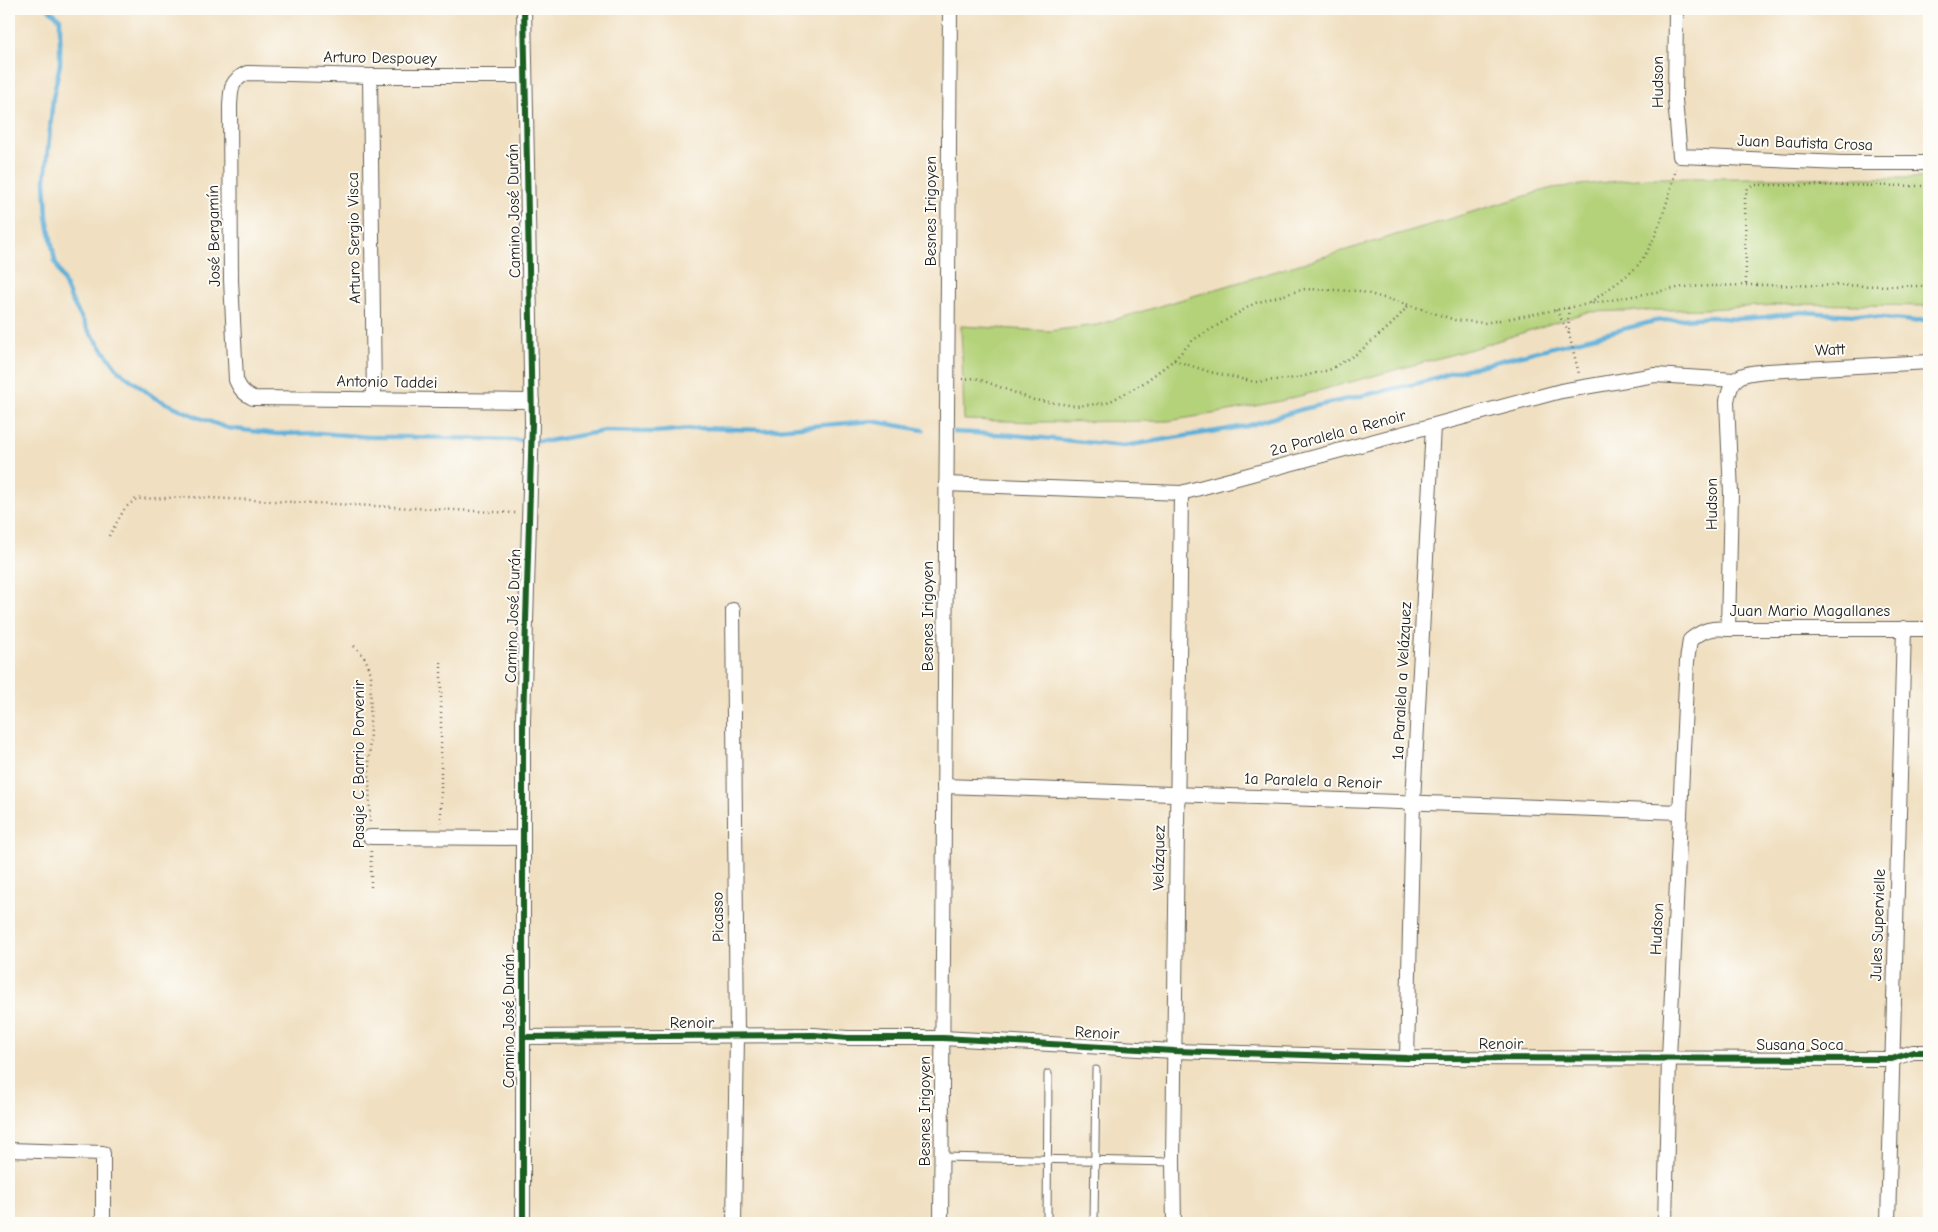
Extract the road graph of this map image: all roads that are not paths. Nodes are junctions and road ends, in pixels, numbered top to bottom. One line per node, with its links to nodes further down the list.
1 (524, 9): 5 (street, Camino José Durán)
2 (950, 9): 15 (street, Besnes Irigoyen)
3 (1676, 9): 7 (street, Hudson)
4 (370, 76): 5 (street, Arturo Despouey); 6 (street, Arturo Despouey); 12 (street, Arturo Sergio Visca)
5 (525, 76): 13 (street, Camino José Durán)
6 (236, 80): 11 (street, José Bergamín)
7 (1680, 156): 8 (street, Juan Bautista Crosa)
8 (1929, 163)
9 (1929, 362): 10 (street, Watt)
10 (1734, 380): 14 (street, 2a Paralela a Renoir); 19 (street, Hudson)
11 (243, 391): 12 (street, Antonio Taddei)
12 (374, 399): 13 (street, Antonio Taddei)
13 (532, 401): 27 (street, Camino José Durán)
14 (1433, 426): 16 (street, 2a Paralela a Renoir); 24 (street, 1a Paralela a Velázquez)
15 (946, 484): 16 (street, 2a Paralela a Renoir); 22 (street, Besnes Irigoyen)
16 (1181, 493): 23 (street, Velázquez)
17 (733, 610): 28 (street, Picasso)
18 (1904, 628): 19 (street, Juan Mario Magallanes); 20 (street, Juan Mario Magallanes); 35 (street, Jules Supervielle)
19 (1728, 629): 21 (street, Juan Mario Magallanes)
20 (1929, 629)
21 (1693, 638): 25 (street, Hudson)
22 (944, 786): 23 (street, 1a Paralela a Renoir); 30 (street, Besnes Irigoyen)
23 (1177, 794): 24 (street, 1a Paralela a Renoir); 31 (street, Velázquez)
24 (1413, 802): 25 (street, 1a Paralela a Renoir); 33 (street, 1a Paralela a Velázquez)
25 (1680, 812): 34 (street, Hudson)
26 (370, 837): 27 (street)
27 (522, 838): 29 (street, Camino José Durán)
28 (737, 1036): 29 (street, Renoir); 30 (street, Renoir); 45 (street, Picasso)
29 (524, 1037): 44 (street, Camino José Durán)
30 (943, 1038): 31 (street, Renoir); 39 (street, Besnes Irigoyen)
31 (1174, 1051): 33 (street, Renoir); 42 (street, Velázquez)
32 (1929, 1052): 35 (street, Susana Soca)
33 (1407, 1058): 34 (street, Renoir)
34 (1669, 1058): 35 (street, Susana Soca); 50 (street, Hudson)
35 (1892, 1059): 51 (street, Jules Supervielle)
36 (1096, 1070): 41 (lane)
37 (1048, 1074): 40 (lane)
38 (9, 1150): 43 (street)
39 (942, 1157): 40 (lane); 46 (street, Besnes Irigoyen)
40 (1046, 1159): 41 (lane); 47 (lane)
41 (1094, 1160): 42 (lane); 48 (lane)
42 (1173, 1162): 49 (street, Velázquez)
43 (103, 1223)
44 (523, 1223)
45 (734, 1223)
46 (941, 1223)
47 (1047, 1223)
48 (1094, 1223)
49 (1174, 1223)
50 (1665, 1223)
51 (1888, 1223)

